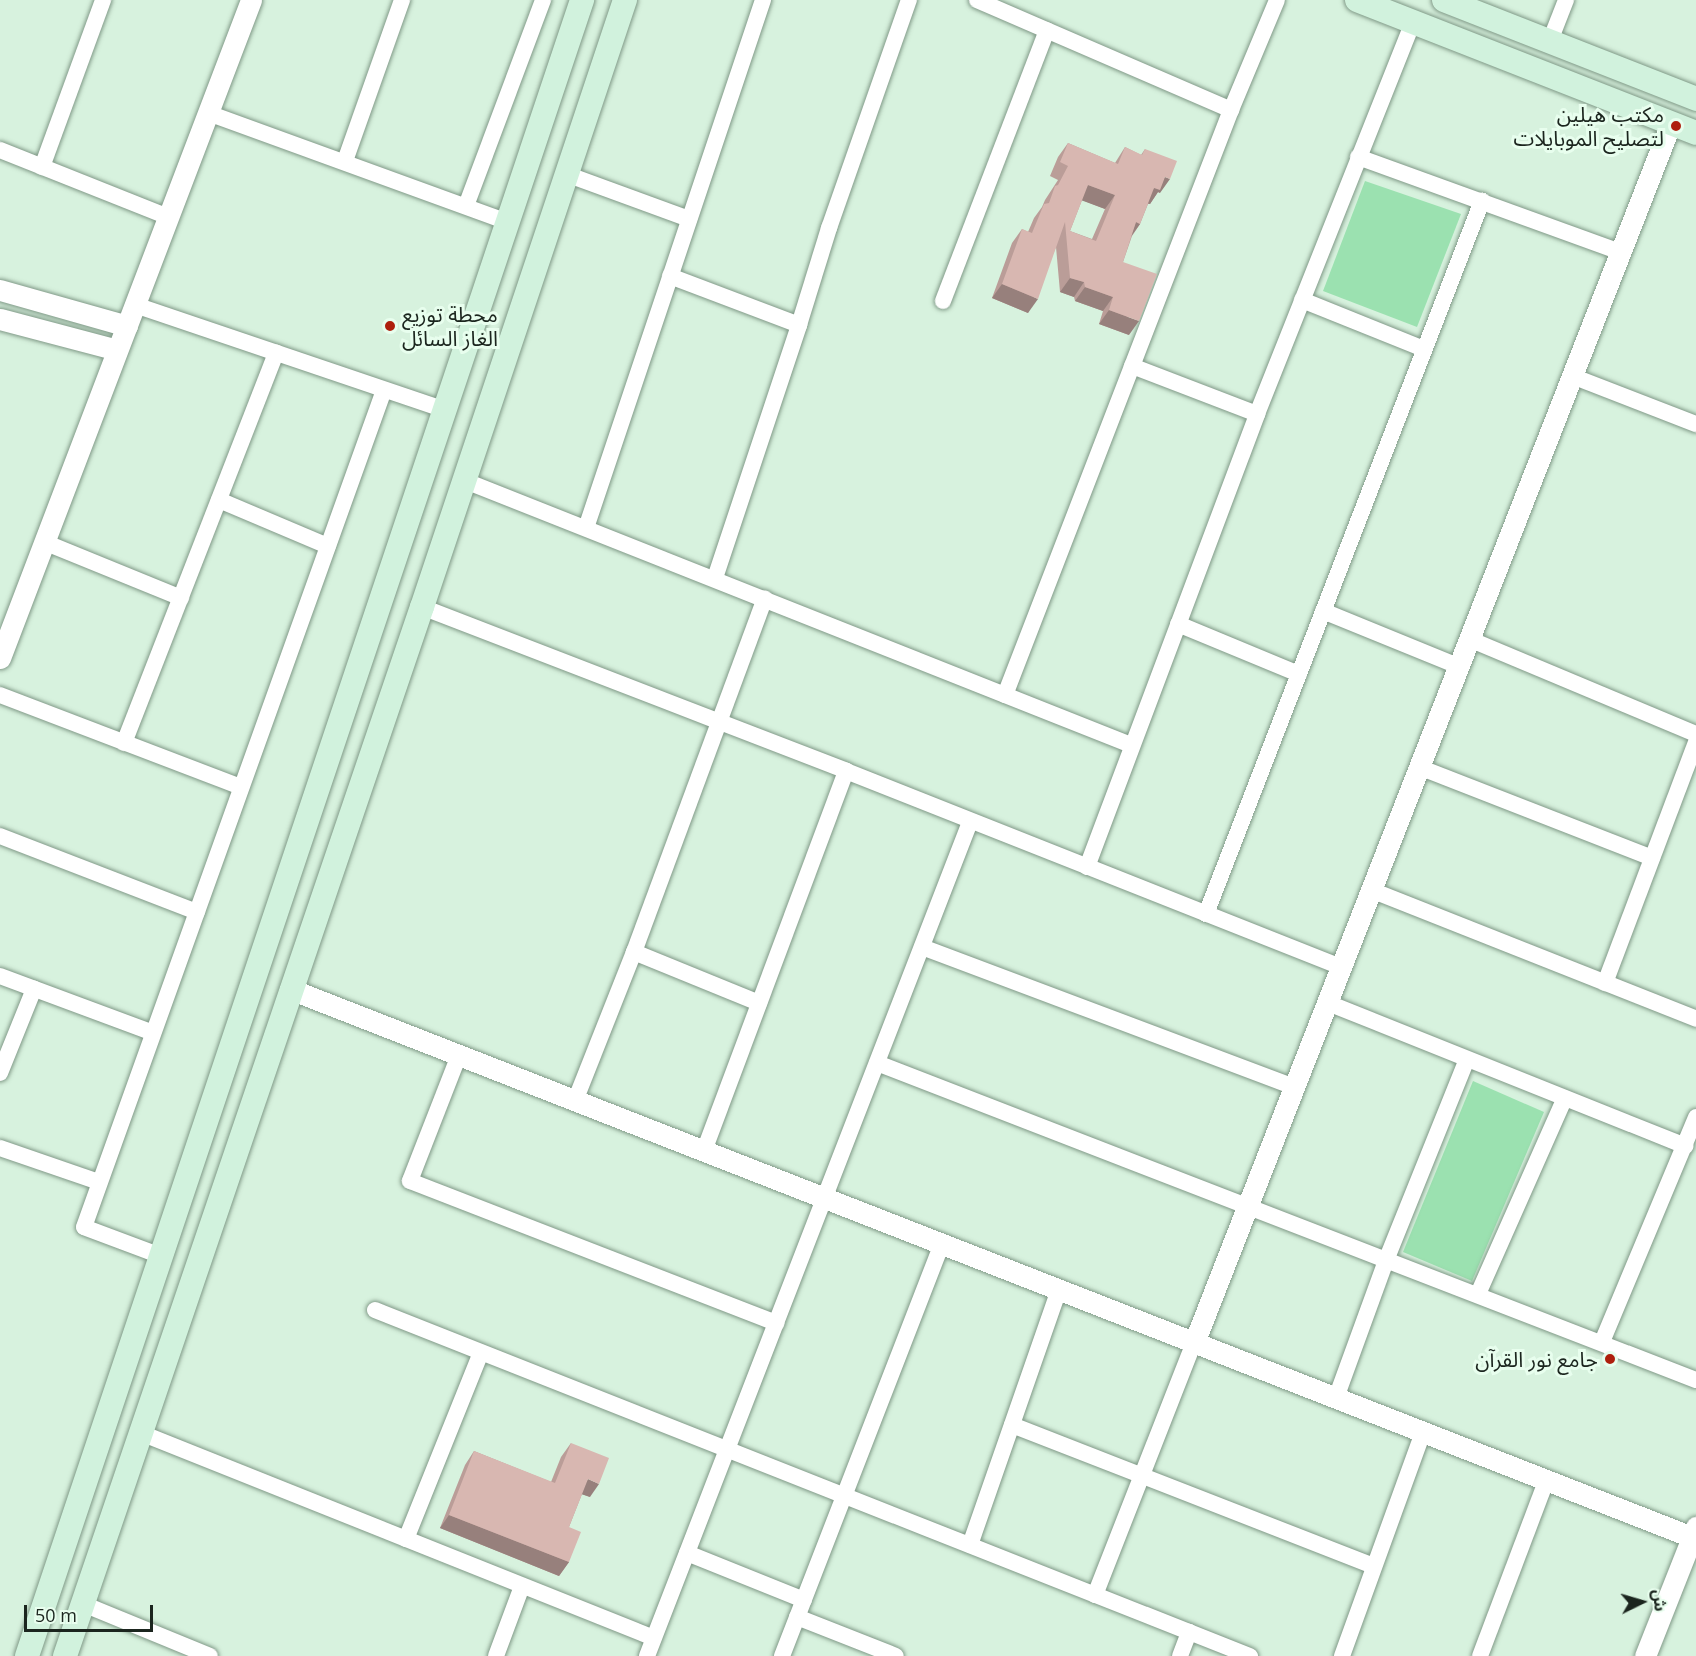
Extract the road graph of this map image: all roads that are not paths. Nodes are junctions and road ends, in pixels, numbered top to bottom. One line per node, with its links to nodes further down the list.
1 (103, 0): 27 (street)
2 (251, 0): 21 (street)
3 (402, 0): 26 (street)
4 (543, 0): 30 (street)
5 (582, 0): 33 (main road)
6 (625, 0): 28 (main road)
7 (763, 0): 32 (street)
8 (909, 0): 41 (street)
9 (1277, 0): 20 (street)
10 (1357, 0): 15 (main road)
11 (1444, 0): 14 (main road)
12 (1566, 0): 17 (street)
13 (988, 2): 16 (street)
14 (1489, 17): 17 (main road); 18 (main road)
15 (1413, 22): 18 (main road); 25 (street)
16 (1047, 30): 20 (street); 38 (street)
17 (1550, 41): 19 (main road)
18 (1478, 48): 22 (main road)
19 (1694, 93)
20 (1231, 110): 46 (street)
21 (208, 113): 26 (street); 31 (street)
22 (1671, 123): 23 (main road); 34 (street)
23 (1696, 133)
24 (0, 150): 27 (street)
25 (1358, 157): 29 (street); 37 (street)
26 (345, 161): 30 (street)
27 (42, 167): 31 (street)
28 (566, 174): 32 (street); 52 (main road)
29 (1482, 201): 34 (street); 43 (street)
30 (466, 206): 33 (street)
31 (168, 217): 39 (street)
32 (689, 219): 35 (street)
33 (508, 222): 49 (main road)
34 (1620, 252): 47 (street)
35 (670, 276): 41 (street); 54 (street)
36 (0, 290): 42 (street)
37 (1302, 300): 43 (street); 50 (street)
38 (943, 301)
39 (135, 305): 42 (street); 45 (street)
40 (0, 319): 44 (street)
41 (800, 325): 57 (street)
42 (127, 326): 44 (street)
43 (1424, 349): 61 (street)
44 (117, 350): 55 (street)
45 (276, 353): 48 (street); 53 (street)
46 (1132, 366): 50 (street); 68 (street)
47 (1572, 376): 51 (street); 63 (street)
48 (384, 390): 49 (street); 56 (street)
49 (445, 410): 80 (main road)
50 (1257, 414): 62 (street)
51 (1696, 424)
52 (463, 480): 54 (street); 60 (main road)
53 (219, 500): 56 (street); 58 (street)
54 (586, 528): 57 (street)
55 (44, 542): 58 (street); 64 (street)
56 (328, 546): 76 (street)
57 (715, 578): 59 (street)
58 (181, 598): 72 (street)
59 (765, 598): 68 (street); 69 (street)
60 (422, 607): 69 (street); 82 (main road)
61 (1323, 611): 65 (street); 66 (street)
62 (1178, 624): 66 (street); 73 (street)
63 (1469, 639): 65 (street); 70 (street)
64 (0, 658)
65 (1458, 666): 74 (street)
66 (1299, 674): 85 (street)
67 (0, 695): 72 (street)
68 (1005, 695): 73 (street)
69 (718, 721): 75 (street); 87 (street)
70 (1696, 734)
71 (1696, 742): 79 (street)
72 (124, 743): 76 (street)
73 (1131, 745): 81 (street)
74 (1419, 767): 79 (street); 83 (street)
75 (846, 771): 77 (street); 93 (street)
76 (241, 787): 84 (street)
77 (970, 822): 81 (street); 86 (street)
78 (0, 836): 84 (street)
79 (1652, 858): 90 (street)
80 (291, 866): 82 (main road); 112 (main road)
81 (1087, 867): 85 (street)
82 (328, 880): 92 (main road)
83 (1371, 890): 88 (street); 90 (street)
84 (196, 912): 96 (street)
85 (1206, 914): 88 (street)
86 (922, 947): 99 (street); 101 (street)
87 (634, 952): 93 (street); 103 (street)
88 (1341, 967): 94 (street)
89 (0, 976): 91 (street)
90 (1605, 983): 95 (street)
91 (34, 989): 96 (street); 100 (street)
92 (290, 989): 97 (street); 125 (main road)
93 (759, 1003): 107 (street)
94 (1328, 1003): 98 (street); 101 (street)
95 (1696, 1019)
96 (153, 1033): 108 (street)
97 (459, 1055): 103 (street); 117 (street)
98 (1467, 1059): 102 (street); 113 (street)
99 (877, 1063): 109 (street); 110 (street)
100 (0, 1073)
101 (1294, 1087): 110 (street)
102 (1565, 1098): 105 (street); 115 (street)
103 (575, 1101): 107 (street)
104 (1696, 1117): 105 (street)
105 (1685, 1146): 118 (street)
106 (0, 1148): 108 (street)
107 (704, 1151): 109 (street)
108 (99, 1182): 112 (street)
109 (825, 1198): 111 (street); 117 (street)
110 (1248, 1206): 113 (street); 119 (street)
111 (942, 1244): 114 (street); 129 (street)
112 (161, 1256): 142 (main road)
113 (1387, 1258): 115 (street); 122 (street)
114 (1059, 1290): 119 (street); 123 (street)
115 (1478, 1294): 118 (street)
116 (375, 1310): 120 (street)
117 (776, 1323): 126 (street)
118 (1602, 1342): 121 (street)
119 (1194, 1343): 122 (street); 127 (street)
120 (481, 1352): 126 (street); 130 (street)
121 (1696, 1380)
122 (1336, 1398): 124 (street)
123 (1012, 1425): 127 (street); 132 (street)
124 (1423, 1432): 128 (street); 134 (street)
125 (141, 1433): 130 (street); 138 (main road)
126 (728, 1449): 129 (street); 133 (street)
127 (1142, 1476): 134 (street); 136 (street)
128 (1546, 1481): 131 (street); 152 (street)
129 (844, 1495): 132 (street); 137 (street)
130 (406, 1539): 135 (street)
131 (1692, 1544): 153 (street)
132 (970, 1545): 136 (street)
133 (687, 1553): 137 (street); 141 (street)
134 (1374, 1566): 151 (street)
135 (522, 1586): 141 (street); 145 (street)
136 (1095, 1595): 140 (street)
137 (804, 1600): 139 (street)
138 (83, 1604): 143 (main road); 144 (street)
139 (797, 1617): 147 (street); 148 (street)
140 (1189, 1632): 149 (street); 150 (street)
141 (654, 1638): 146 (street)
142 (27, 1656)
143 (65, 1656)
144 (210, 1656)
145 (496, 1656)
146 (647, 1656)
147 (782, 1656)
148 (896, 1656)
149 (1180, 1656)
150 (1250, 1656)
151 (1342, 1656)
152 (1480, 1656)
153 (1645, 1656)

